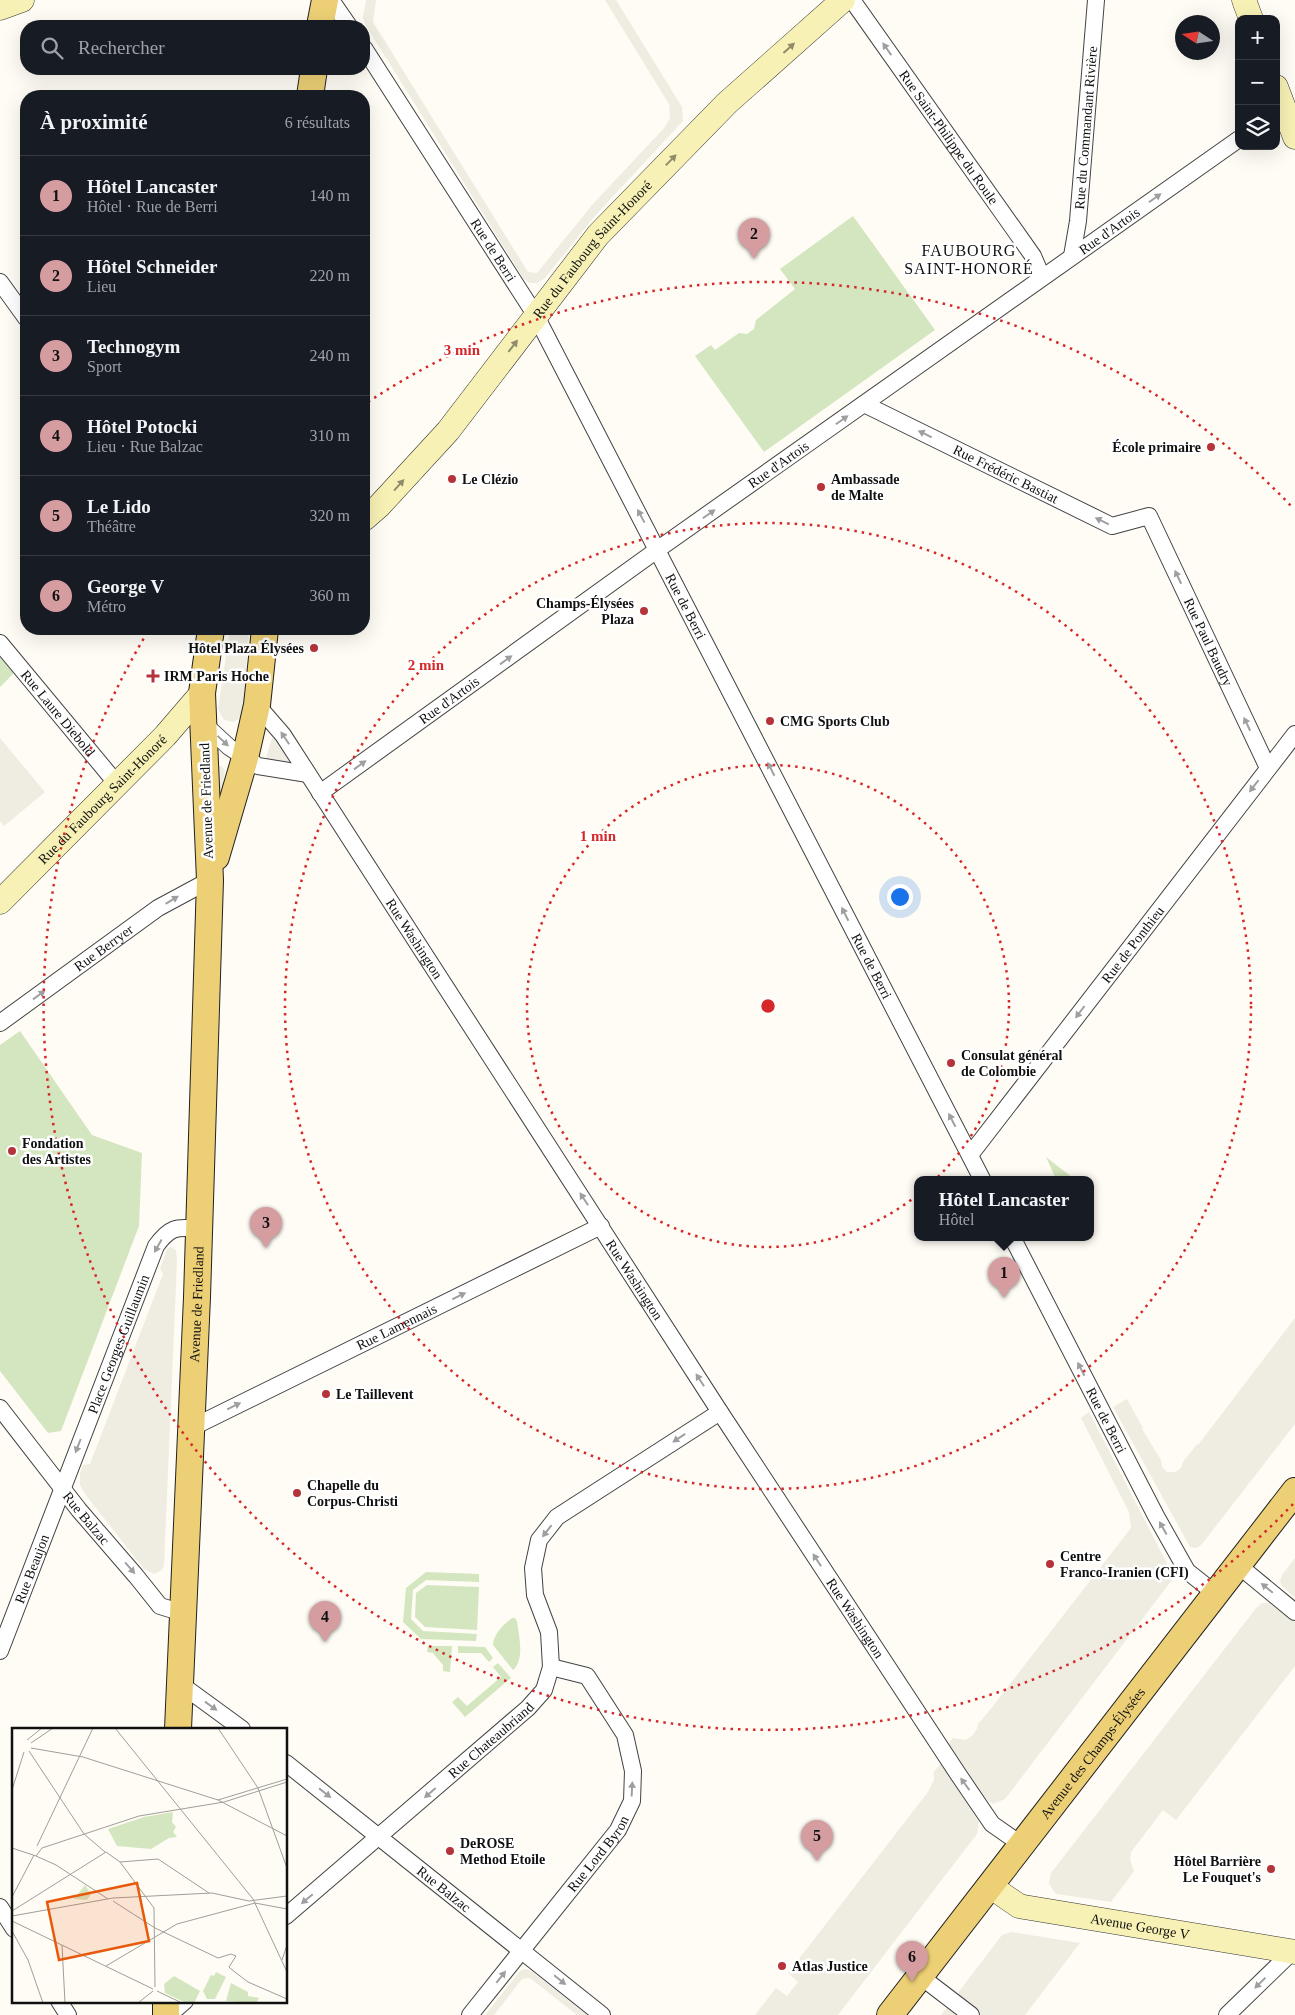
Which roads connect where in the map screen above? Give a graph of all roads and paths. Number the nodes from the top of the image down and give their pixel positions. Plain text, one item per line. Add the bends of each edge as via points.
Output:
1 (22, 0) edge
2 (324, 0) edge
3 (331, 0) edge
4 (843, 0) edge
5 (852, 0) edge
6 (1096, 0) edge
7 (1244, 0) edge
8 (0, 8) edge
9 (1250, 15) edge
10 (321, 20) edge
11 (345, 20) edge
12 (370, 57) edge
13 (313, 75) edge
14 (311, 90) edge
15 (1280, 104) edge
16 (1295, 137) edge
17 (1235, 142) edge
18 (1072, 256) junction
19 (1042, 277) junction
20 (0, 282) edge
21 (20, 310) edge
22 (536, 316) junction
23 (864, 404) junction
24 (370, 514) edge
25 (1149, 516) joint
26 (657, 550) junction
27 (210, 635) edge
28 (264, 635) edge
29 (0, 643) edge
30 (202, 693) junction
31 (257, 705) junction
32 (203, 723) junction
33 (1295, 734) edge
34 (245, 758) junction
35 (1268, 768) junction
36 (308, 774) junction
37 (116, 784) junction
38 (320, 793) junction
39 (210, 880) junction
40 (0, 902) edge
41 (0, 1023) edge
42 (970, 1155) junction
43 (980, 1176) edge
44 (601, 1226) junction
45 (198, 1229) junction
46 (1014, 1241) edge
47 (0, 1408) edge
48 (720, 1412) junction
49 (191, 1428) junction
50 (62, 1488) junction
51 (1295, 1491) edge
52 (1238, 1565) junction
53 (1216, 1594) junction
54 (1295, 1612) edge
55 (183, 1613) junction
56 (0, 1648) edge
57 (551, 1667) junction
58 (179, 1683) junction
59 (178, 1728) edge
60 (241, 1728) edge
61 (288, 1765) edge
62 (380, 1837) junction
63 (1022, 1844) junction
64 (990, 1886) junction
65 (0, 1907) edge
66 (288, 1914) edge
67 (12, 1926) edge
68 (522, 1950) junction
69 (1294, 1951) edge
70 (920, 1976) junction
71 (60, 2002) edge
72 (166, 2002) edge
73 (184, 2002) edge
74 (68, 2015) edge
75 (168, 2015) edge
76 (470, 2015) edge
77 (602, 2015) edge
78 (890, 2015) edge
79 (971, 2015) edge
80 (1227, 2015) edge

1 - 8 street
2 - 10 main road
3 - 11 street
22 -> 4 street, Rue du Faubourg Saint-Honoré via 598,235 727,103
19 -> 5 street, Rue Saint-Philippe du Roule via 1033,256
6 - 18 street, Rue du Commandant Rivière via 1078,221
7 - 9 street
12 - 22 street, Rue de Berri
13 - 14 main road
15 - 16 street
18 -> 17 street, Rue d'Artois
18 - 19 street, Rue d'Artois
19 - 23 street, Rue d'Artois
20 - 21 street
24 -> 22 street, Rue du Faubourg Saint-Honoré via 448,431
26 -> 22 street, Rue de Berri
25 -> 23 street, Rue Frédéric Bastiat via 1112,526
26 -> 23 street, Rue d'Artois
35 -> 25 street, Rue Paul Baudry
38 -> 26 street, Rue d'Artois
42 -> 26 street, Rue de Berri
27 - 30 main road, Avenue de Friedland
28 - 31 main road, Avenue de Friedland
29 - 37 street, Rue Laure Diebold
30 - 32 main road, Avenue de Friedland
30 - 37 street, Rue du Faubourg Saint-Honoré via 165,736
31 - 34 main road, Avenue de Friedland
36 -> 31 street, Rue Washington via 283,734
32 -> 34 street
32 - 39 main road, Avenue de Friedland
33 - 35 street, Rue de Ponthieu
34 - 36 street via 258,766
34 - 39 main road, Avenue de Friedland
35 -> 42 street, Rue de Ponthieu
36 - 38 street, Rue Washington
37 - 40 street, Rue du Faubourg Saint-Honoré
44 -> 38 street, Rue Washington
41 -> 39 street, Rue Berryer via 158,908
39 - 45 main road, Avenue de Friedland
42 - 43 street, Rue de Berri
48 -> 44 street, Rue Washington
49 -> 44 street, Rue Lamennais
45 - 49 main road, Avenue de Friedland
45 -> 50 street, Place Georges Guillaumin via 174,1229 165,1234 156,1246
53 -> 46 street, Rue de Berri via 1187,1571
47 - 50 street, Rue Balzac
48 -> 57 street, Rue Chateaubriand via 558,1517 539,1540 532,1568 535,1595 550,1632
63 -> 48 street, Rue Washington via 992,1824
49 - 55 main road, Avenue de Friedland
50 -> 55 street, Rue Balzac via 160,1606
50 - 56 street, Rue Beaujon
51 - 52 main road, Avenue des Champs-Élysées
52 - 53 main road, Avenue des Champs-Élysées
54 -> 52 street
53 - 63 main road, Avenue des Champs-Élysées
55 - 58 main road, Avenue de Friedland
57 -> 62 street, Rue Chateaubriand via 544,1690 528,1708
68 -> 57 street, Rue Lord Byron via 618,1830 632,1801 633,1771 625,1735 587,1676
58 - 59 main road, Avenue de Friedland
58 -> 60 street
61 -> 62 street, Rue Balzac
62 -> 66 street, Rue Chateaubriand
62 - 68 street, Rue Balzac
63 - 64 main road, Avenue des Champs-Élysées
64 - 69 street, Avenue George V via 1024,1908
64 - 70 main road, Avenue des Champs-Élysées
65 - 67 street
76 -> 68 street, Rue Lord Byron
68 -> 77 street, Rue Balzac
69 -> 80 street
70 - 78 main road, Avenue des Champs-Élysées
70 - 79 street
71 - 74 street
72 - 75 main road
73 - 75 street

